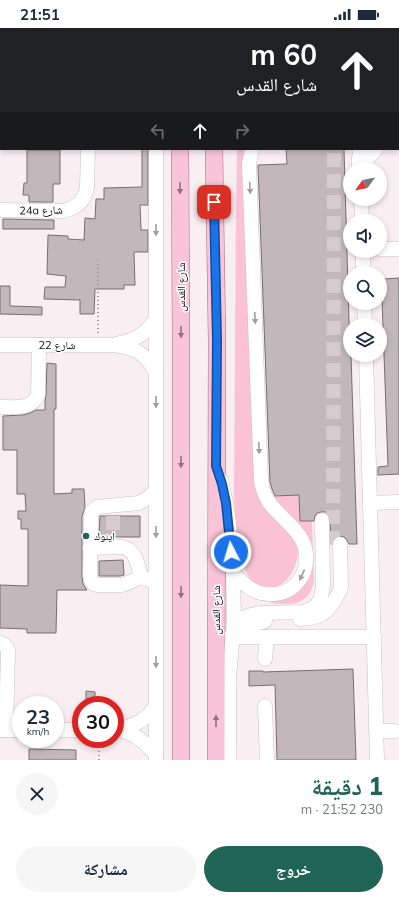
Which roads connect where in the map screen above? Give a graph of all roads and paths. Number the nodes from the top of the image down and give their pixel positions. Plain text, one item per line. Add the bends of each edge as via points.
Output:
1 (88, 150) edge
2 (156, 150) edge
3 (180, 150) edge
4 (214, 150) edge
5 (222, 150) edge
6 (252, 150) edge
7 (361, 150) edge
8 (375, 150) edge
9 (358, 162) edge
10 (366, 162) edge
11 (214, 187) junction
12 (0, 210) edge
13 (387, 249) edge
14 (399, 249) edge
15 (98, 257) dead end
16 (156, 319) junction
17 (0, 345) edge
18 (39, 345) junction
19 (98, 345) junction
20 (114, 345) junction
21 (366, 362) edge
22 (156, 373) junction
23 (0, 407) edge
24 (216, 466) junction
25 (156, 489) junction
26 (399, 502) edge
27 (370, 503) junction
28 (318, 520) dead end
29 (336, 545) tunnel mouth
30 (90, 548) junction
31 (233, 573) junction
32 (141, 577) junction
33 (156, 584) junction
34 (233, 631) junction
35 (267, 637) junction
36 (374, 637) junction
37 (0, 643) edge
38 (265, 659) dead end
39 (156, 706) junction
40 (266, 706) dead end
41 (124, 727) edge
42 (3, 730) edge
43 (376, 731) junction
44 (395, 731) dead end
45 (124, 732) edge
46 (99, 748) edge
47 (156, 758) edge
48 (99, 760) edge
49 (181, 760) edge
50 (216, 760) edge
51 (229, 760) edge
52 (267, 760) edge
53 (377, 760) edge

1 - 12 street, 24a شارع via 87,187 79,204 61,211
2 -> 16 street
3 -> 49 main road, شارع القدس
4 - 11 main road, شارع القدس
5 - 11 street
6 -> 31 street via 249,164 262,488 269,503 297,531 306,547 307,556 301,579 282,593 255,592
7 - 9 street
8 - 10 street
11 - 24 main road, شارع القدس
13 - 14 street
15 - 19 path
16 - 20 street, شارع 22 via 144,334 131,341
16 - 22 street
17 - 18 street, شارع 22
18 - 19 street, شارع 22
18 - 23 street via 36,399 26,406
19 - 20 street, شارع 22
20 - 22 street, شارع 22 via 140,352
21 - 27 street
22 -> 25 street
24 - 31 street via 226,503
50 -> 24 main road, شارع القدس
25 - 30 street via 139,503 113,511 97,507 92,510
25 -> 33 street
26 - 27 street
27 - 36 street
28 - 34 street via 316,583 309,603 294,612 256,614
29 - 34 street via 341,582 339,592 329,609 311,618 266,620
30 - 32 street via 114,542 130,550 136,558
30 - 32 street via 90,576 94,584 122,585
31 - 34 street
32 - 33 street
33 -> 39 street
34 - 35 street
34 - 51 street via 229,678
35 - 36 street
35 - 38 street
36 - 43 street
37 - 42 street via 8,650
39 - 41 street via 138,723
39 - 47 street
40 - 52 street
43 - 44 street
43 - 53 street
45 - 47 street via 142,741
46 - 48 path

